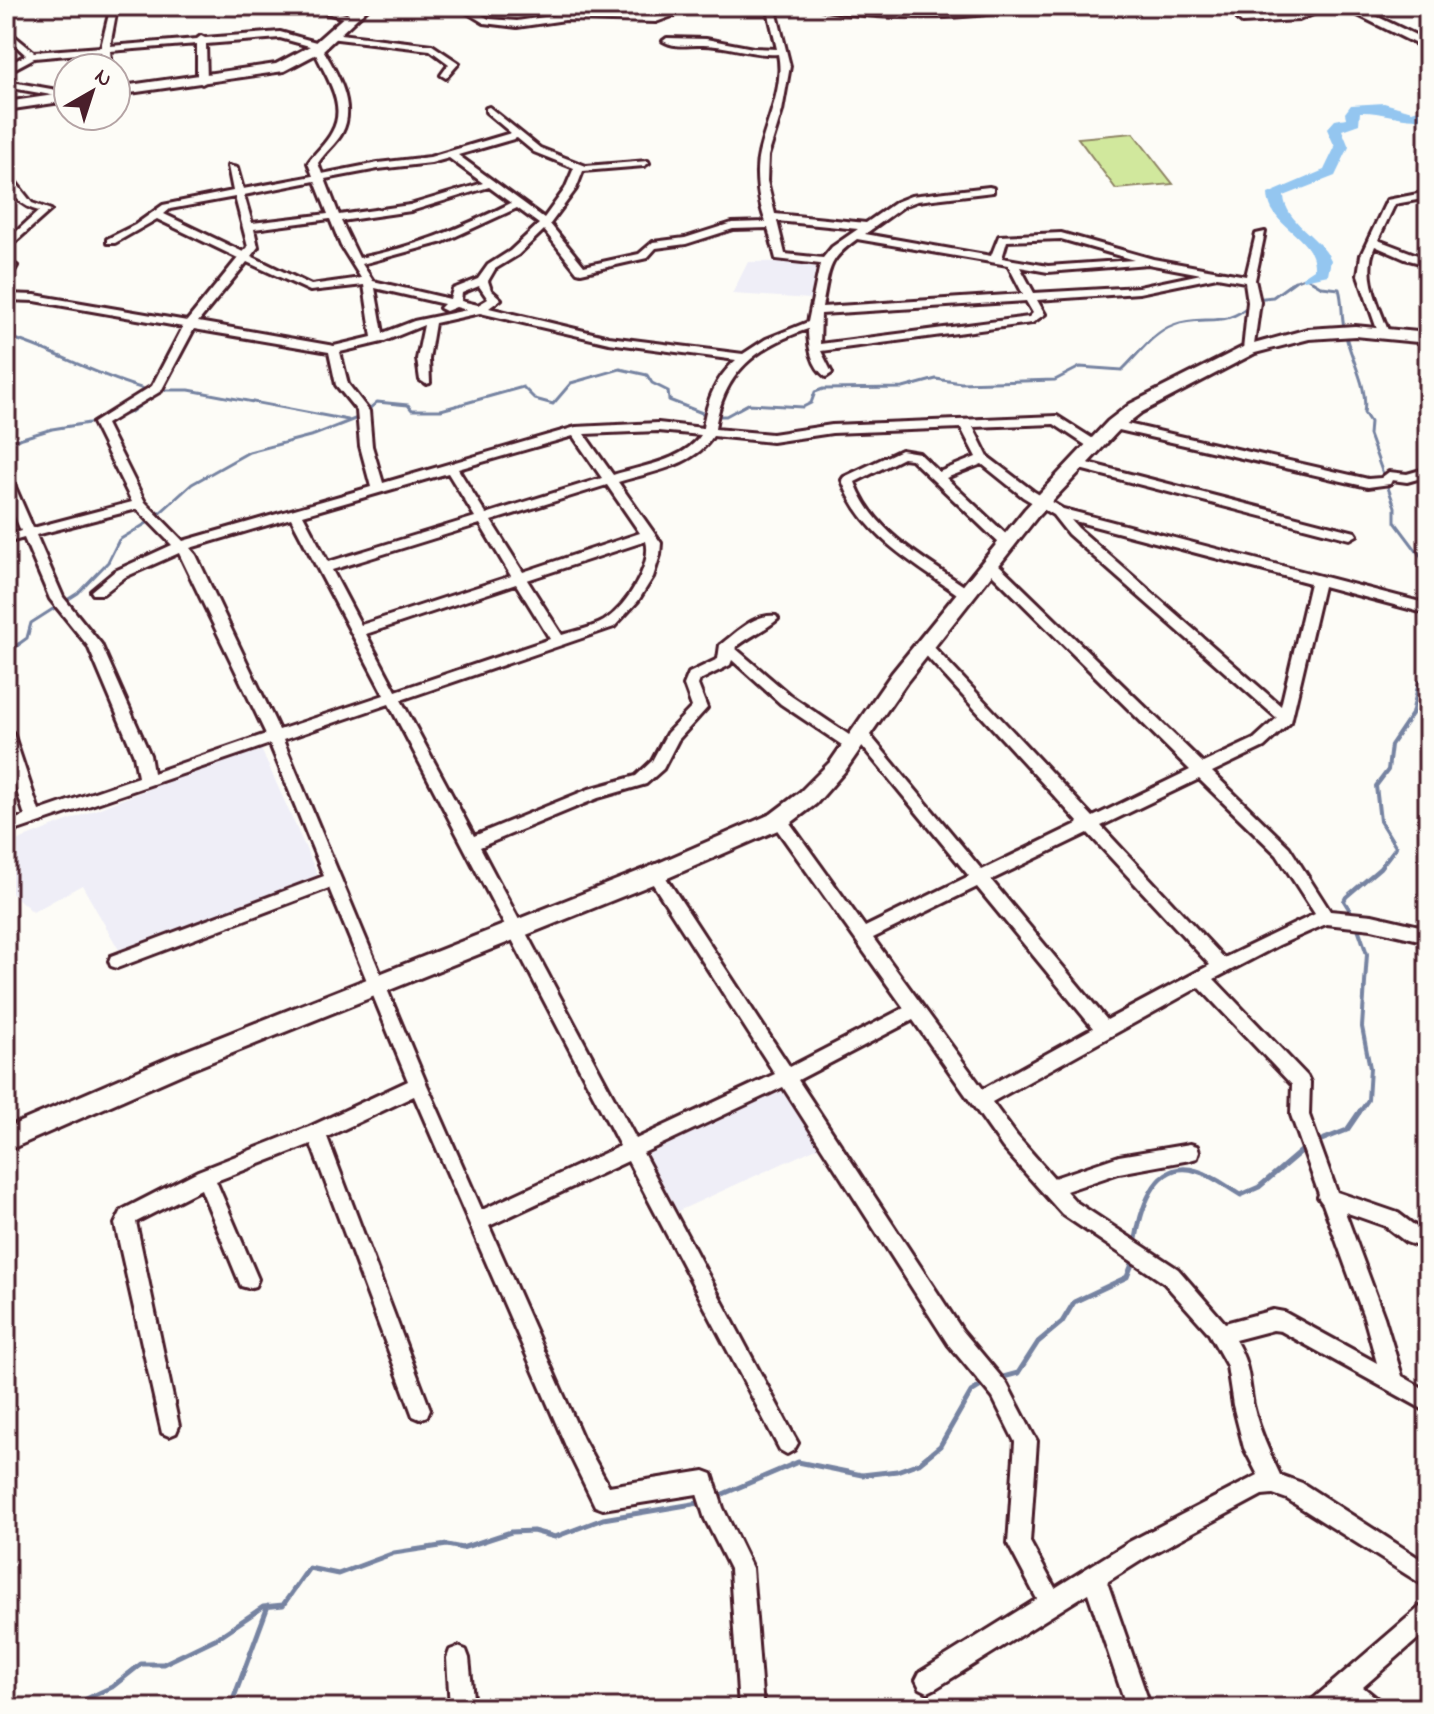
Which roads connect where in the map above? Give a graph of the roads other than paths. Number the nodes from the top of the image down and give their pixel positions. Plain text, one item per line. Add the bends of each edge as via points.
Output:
1 (303, 6) edge
2 (364, 6) edge
3 (696, 6) edge
4 (771, 6) edge
5 (819, 6) edge
6 (1015, 6) edge
7 (1328, 6) edge
8 (1346, 6) edge
9 (464, 7) edge
10 (113, 8) edge
11 (353, 17) junction
12 (1242, 20) dead end
13 (6, 32) edge
14 (332, 36) junction
15 (201, 39) junction
16 (667, 41) dead end
17 (1428, 46) edge
18 (319, 47) junction
19 (105, 50) junction
20 (783, 51) junction
21 (32, 55) junction
22 (6, 70) edge
23 (446, 75) dead end
24 (202, 81) junction
25 (6, 84) edge
26 (132, 89) edge
27 (52, 93) edge
28 (52, 99) edge
29 (6, 106) edge
30 (489, 110) dead end
31 (516, 135) junction
32 (452, 155) junction
33 (644, 163) dead end
34 (579, 167) junction
35 (232, 168) dead end
36 (6, 177) edge
37 (321, 179) junction
38 (492, 183) junction
39 (989, 190) dead end
40 (236, 192) junction
41 (1428, 195) edge
42 (519, 203) junction
43 (155, 214) junction
44 (334, 218) junction
45 (770, 221) junction
46 (544, 223) junction
47 (865, 226) junction
48 (246, 227) junction
49 (1261, 234) dead end
50 (853, 235) junction
51 (111, 241) dead end
52 (1372, 241) junction
53 (6, 247) edge
54 (245, 255) junction
55 (826, 261) junction
56 (995, 261) junction
57 (355, 262) junction
58 (1152, 262) junction
59 (1428, 262) edge
60 (6, 263) edge
61 (1013, 264) junction
62 (1213, 275) junction
63 (6, 276) edge
64 (1250, 280) junction
65 (483, 281) junction
66 (368, 282) junction
67 (6, 297) edge
68 (1030, 299) junction
69 (455, 303) junction
70 (482, 311) junction
71 (816, 311) junction
72 (425, 322) junction
73 (191, 323) junction
74 (813, 324) junction
75 (1383, 333) junction
76 (1428, 338) edge
77 (378, 340) junction
78 (814, 348) junction
79 (334, 349) junction
80 (1249, 350) junction
81 (747, 358) junction
82 (826, 373) dead end
83 (426, 380) dead end
84 (712, 421) junction
85 (965, 424) junction
86 (1114, 425) junction
87 (576, 431) junction
88 (1094, 445) junction
89 (983, 459) junction
90 (1076, 464) junction
91 (450, 466) junction
92 (1428, 472) edge
93 (937, 477) junction
94 (607, 479) junction
95 (6, 480) edge
96 (378, 488) junction
97 (140, 504) junction
98 (1050, 507) junction
99 (295, 513) junction
100 (484, 520) junction
101 (28, 533) junction
102 (649, 535) junction
103 (1350, 535) dead end
104 (6, 539) edge
105 (1006, 542) junction
106 (182, 546) junction
107 (989, 563) junction
108 (327, 567) junction
109 (519, 578) junction
110 (1317, 582) junction
111 (98, 591) dead end
112 (965, 593) junction
113 (1427, 609) edge
114 (771, 619) dead end
115 (359, 631) junction
116 (559, 642) junction
117 (925, 646) junction
118 (725, 648) junction
119 (392, 697) junction
120 (1286, 718) junction
121 (6, 733) edge
122 (274, 735) junction
123 (856, 739) junction
124 (1201, 773) junction
125 (146, 779) junction
126 (33, 817) junction
127 (779, 820) junction
128 (1092, 824) junction
129 (6, 828) edge
130 (473, 843) junction
131 (655, 874) junction
132 (977, 878) junction
133 (335, 879) junction
134 (1330, 918) junction
135 (1428, 920) edge
136 (1400, 928) junction
137 (516, 929) junction
138 (1428, 935) edge
139 (861, 936) junction
140 (117, 961) dead end
141 (1222, 967) junction
142 (1202, 978) junction
143 (379, 984) junction
144 (916, 1010) junction
145 (1105, 1030) junction
146 (785, 1077) junction
147 (418, 1085) junction
148 (980, 1100) junction
149 (316, 1133) junction
150 (6, 1140) edge
151 (632, 1147) junction
152 (1190, 1152) dead end
153 (205, 1177) junction
154 (1051, 1189) junction
155 (1327, 1197) junction
156 (478, 1222) junction
157 (1428, 1241) edge
158 (248, 1279) dead end
159 (1220, 1334) junction
160 (1393, 1381) junction
161 (1428, 1402) edge
162 (420, 1409) dead end
163 (169, 1426) dead end
164 (787, 1443) dead end
165 (1273, 1483) junction
166 (1094, 1577) junction
167 (1428, 1577) edge
168 (1051, 1603) junction
169 (1428, 1615) edge
170 (458, 1658) dead end
171 (928, 1680) dead end
172 (1346, 1688) junction
173 (462, 1708) edge
174 (751, 1708) edge
175 (1139, 1708) edge
176 (1320, 1708) edge
177 (1371, 1708) edge

1 - 11 street
2 - 11 main road
3 - 9 street via 656,19 565,17 517,24 487,21
4 - 20 street
5 - 6 street via 978,14
7 - 12 street via 1299,17
8 - 17 street
10 - 19 street
11 - 14 main road
13 - 21 street
14 - 18 main road
14 - 23 street via 432,48 454,63
15 - 18 street via 280,35
15 - 19 street
15 - 24 street
16 - 20 street
18 - 24 main road via 279,68
18 - 37 street via 342,117 337,133 313,163
19 - 21 street
20 - 45 street via 782,89 763,156
21 - 22 street
24 - 26 main road
25 - 27 street
28 - 29 main road
30 - 31 street
31 - 32 street
31 - 34 street
32 - 37 street
32 - 38 street
33 - 34 street
34 - 46 street via 572,186
35 - 40 street
36 - 53 street via 28,205 46,210
37 - 40 street
37 - 44 street
38 - 42 street
38 - 44 street via 411,208
39 - 47 street via 915,198
40 - 43 street
40 - 48 street
41 - 52 street via 1391,202
42 - 46 street
42 - 57 street via 455,236
43 - 51 street
43 - 54 street
44 - 48 street
44 - 57 street
45 - 46 street via 653,245 643,256 581,270
45 - 47 street
45 - 55 street via 780,257
46 - 65 street via 513,254 490,266
47 - 50 street
48 - 54 street via 253,247
49 - 64 street
50 - 55 street
50 - 56 street
52 - 59 street
52 - 75 street via 1363,275
54 - 66 street via 310,288
54 - 73 street
55 - 71 street
56 - 58 street via 1003,238 1048,234
56 - 61 street
57 - 66 street
58 - 61 street via 1073,269
58 - 62 street
60 - 63 street via 12,266
61 - 68 street
62 - 64 street
62 - 68 street via 1139,290
64 - 80 street via 1254,299
65 - 69 street via 457,291
65 - 70 street via 495,299
66 - 69 street
66 - 77 street
67 - 73 street
68 - 71 street
68 - 78 street via 1039,314 1032,320
69 - 70 street
69 - 72 street
70 - 72 street
70 - 81 street via 648,347
71 - 74 street
72 - 77 street
72 - 83 street
73 - 79 street
73 - 97 street via 154,390 100,421
74 - 78 street
74 - 81 street via 790,330
75 - 76 street
75 - 80 street via 1308,334
77 - 79 street
78 - 82 street
79 - 96 street via 342,385 364,413 366,446
80 - 86 street via 1158,395
81 - 84 street via 726,379
84 - 85 street via 772,438 832,429
84 - 87 street
84 - 94 street via 694,450 678,459
85 - 88 street via 1057,420
85 - 89 street
86 - 88 street
86 - 92 street via 1368,483
87 - 91 street
87 - 94 street
88 - 90 street
89 - 93 street
89 - 98 street
90 - 98 street
90 - 103 street
91 - 96 street
91 - 100 street
93 - 105 street
93 - 112 street via 915,456 901,454 848,480 890,539
94 - 100 street
94 - 102 street
95 - 101 street
96 - 99 street
97 - 101 street
97 - 106 street
98 - 105 street
98 - 110 street
98 - 120 street
99 - 106 street
99 - 108 street
100 - 108 street
100 - 109 street
101 - 104 street
101 - 125 street via 60,604 94,644 142,755
102 - 109 street
102 - 116 street via 655,555 627,605 609,624
105 - 107 street
106 - 111 street via 120,574
106 - 122 street
107 - 112 street
107 - 124 street
108 - 115 street
109 - 115 street
109 - 116 street
110 - 113 street
110 - 120 street
112 - 117 street
114 - 118 street
115 - 119 street
116 - 119 street
117 - 123 street
117 - 128 street
118 - 123 street via 788,701
118 - 130 street via 725,661 694,677 691,685 700,708 641,780 594,793
119 - 122 street
119 - 130 street
120 - 124 street via 1259,743
121 - 126 street
122 - 125 street
122 - 133 street
123 - 127 street via 808,798
123 - 132 street
124 - 128 street
124 - 134 street via 1283,851
125 - 126 street
126 - 129 street
127 - 131 street
127 - 139 street
128 - 132 street
128 - 141 street
130 - 137 street
131 - 137 street
131 - 146 street
132 - 139 street
132 - 145 street
133 - 140 street
133 - 143 street
134 - 136 street
134 - 141 street
135 - 136 street
136 - 138 street
137 - 143 street
137 - 151 street
139 - 144 street
141 - 142 street
142 - 145 street
142 - 155 street via 1301,1082 1300,1115
143 - 147 street
143 - 150 street
144 - 146 street
144 - 148 street
145 - 148 street
146 - 151 street
146 - 168 street via 955,1337 1000,1391 1026,1441 1019,1544
147 - 149 street
147 - 156 street
148 - 154 street
149 - 153 street
149 - 162 street
151 - 156 street
151 - 164 street
152 - 154 street via 1089,1170
153 - 158 street
153 - 163 street via 135,1210 125,1224
154 - 159 street via 1083,1219 1171,1276
155 - 157 street via 1391,1219
155 - 160 street
156 - 174 street via 603,1498 704,1482 741,1568
159 - 160 street via 1284,1322
159 - 165 street via 1237,1363 1255,1448
160 - 161 street
165 - 166 street via 1260,1485
165 - 167 street via 1294,1491
166 - 168 street
166 - 175 street
168 - 171 street
169 - 172 street
170 - 173 street
172 - 176 street
172 - 177 street

